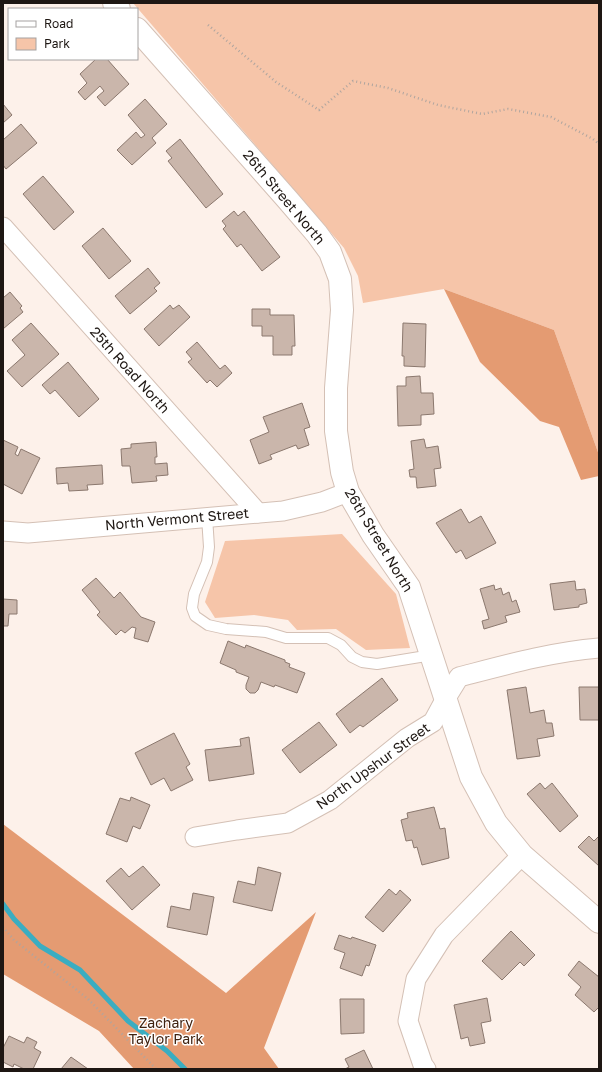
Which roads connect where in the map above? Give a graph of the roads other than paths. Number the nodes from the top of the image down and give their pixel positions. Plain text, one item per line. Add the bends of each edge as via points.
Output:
1 (138, 30) edge
2 (3, 227) edge
3 (348, 492) junction
4 (258, 512) junction
5 (207, 517) junction
6 (3, 531) edge
7 (599, 648) edge
8 (432, 655) junction
9 (446, 698) junction
10 (195, 837) dead end
11 (522, 855) junction
12 (599, 922) edge
13 (426, 1069) edge

1 - 3 street, 26th Street North via 292,205 330,252 340,279 342,310 336,388 336,431 342,472
2 - 4 street, 25th Road North
3 - 4 street, North Vermont Street via 322,502 283,511
3 - 8 street, 26th Street North via 373,535 409,587
4 - 5 street, North Vermont Street
5 - 6 street, North Vermont Street via 28,533
5 - 8 lane via 207,562 194,594 192,608 195,616 208,625 266,632 286,638 328,638 362,662 377,664
7 - 9 street, North Upshur Street via 575,650 511,663 459,678
8 - 9 street, 26th Street North
9 - 10 street, North Upshur Street via 433,722 407,738 330,800 288,823
9 - 11 street, 26th Street North via 471,777 496,823
11 - 12 street, 26th Street North
11 - 13 street via 444,935 416,979 408,1021

